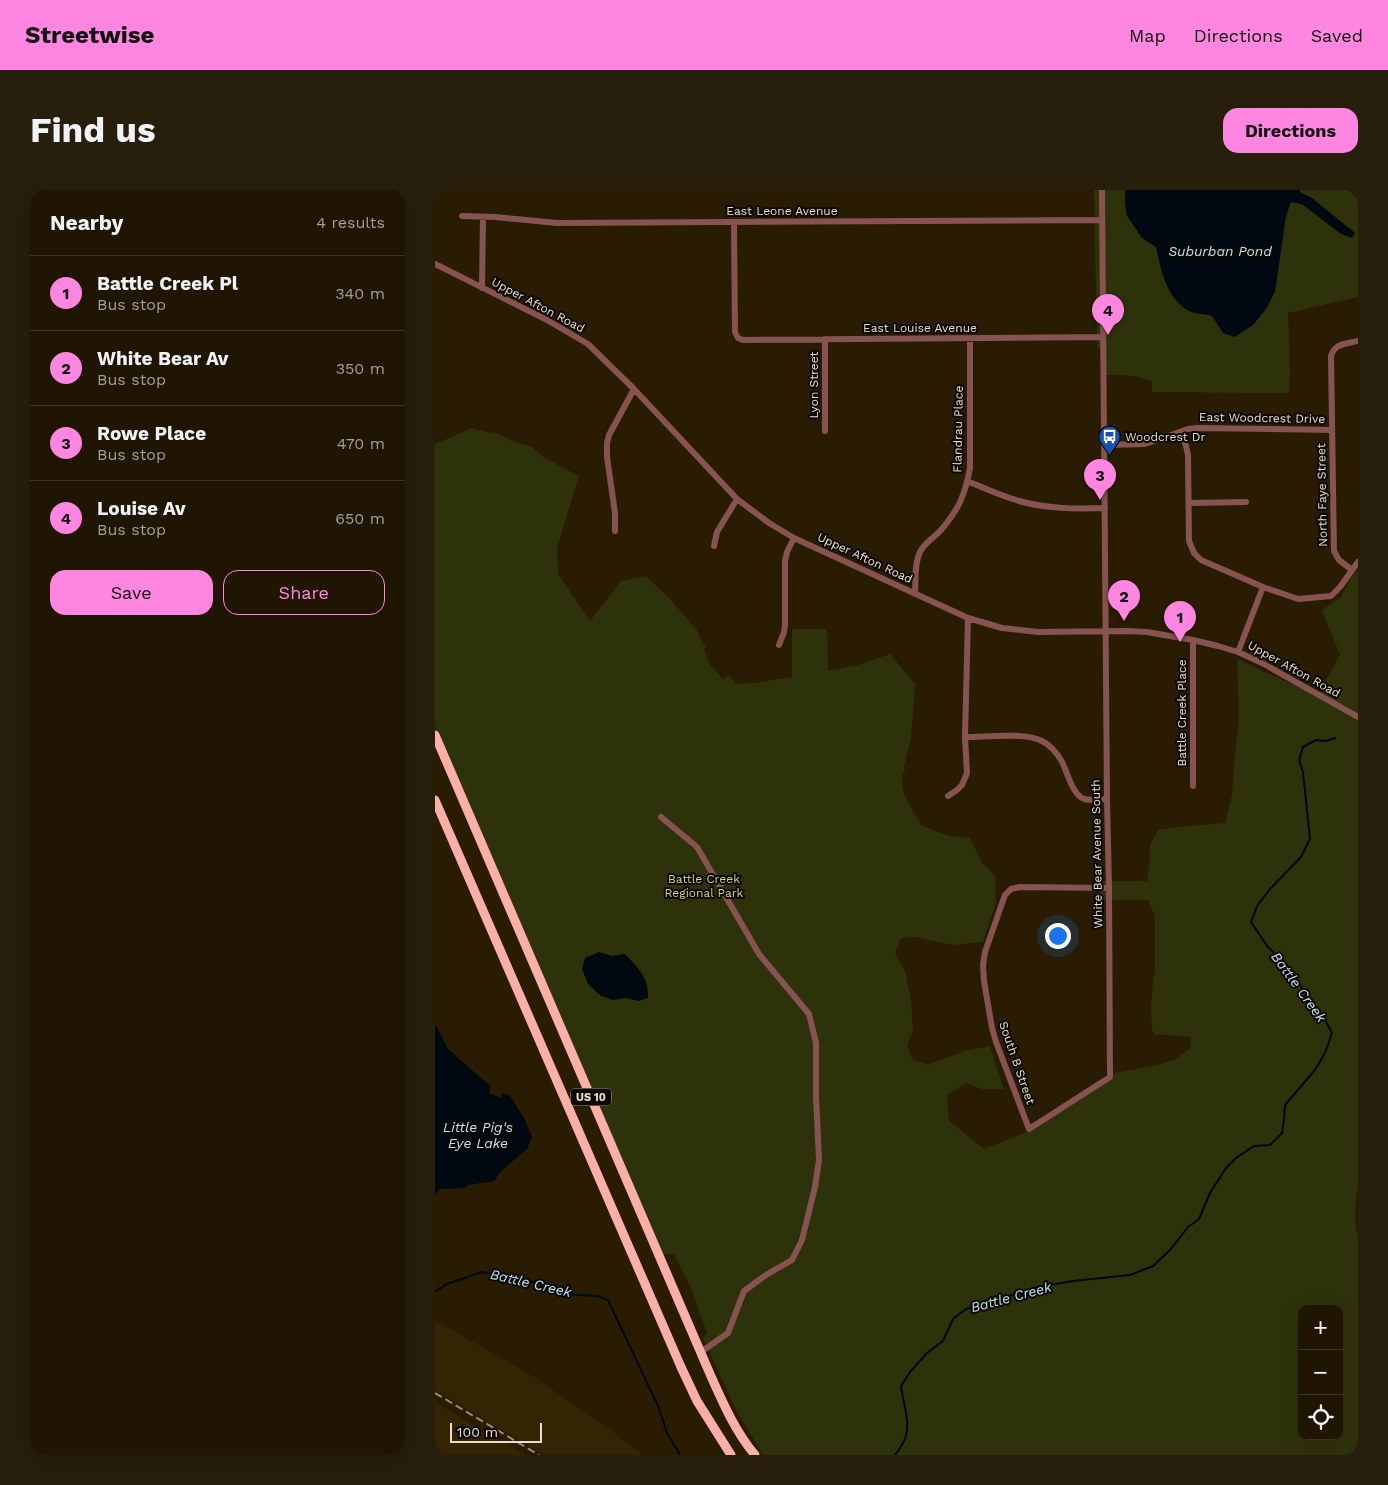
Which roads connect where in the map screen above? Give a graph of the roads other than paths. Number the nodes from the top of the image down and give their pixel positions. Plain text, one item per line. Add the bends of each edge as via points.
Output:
1 (1102, 190) edge
2 (462, 216) dead end
3 (483, 217) junction
4 (1103, 220) junction
5 (734, 223) junction
6 (435, 264) edge
7 (482, 288) junction
8 (1103, 338) junction
9 (825, 339) junction
10 (970, 339) junction
11 (1358, 341) edge
12 (634, 389) junction
13 (1332, 430) junction
14 (825, 431) dead end
15 (1180, 432) junction
16 (1104, 445) junction
17 (967, 481) junction
18 (737, 499) junction
19 (1246, 502) dead end
20 (1189, 503) junction
21 (1105, 508) junction
22 (615, 531) dead end
23 (794, 538) junction
24 (714, 546) dead end
25 (1358, 562) edge
26 (1352, 570) junction
27 (1263, 587) junction
28 (915, 594) junction
29 (968, 618) junction
30 (1107, 631) junction
31 (1193, 640) junction
32 (779, 645) dead end
33 (1238, 652) junction
34 (1358, 717) edge
35 (435, 735) edge
36 (965, 737) junction
37 (1193, 786) dead end
38 (948, 796) dead end
39 (1107, 799) junction
40 (435, 800) edge
41 (661, 817) dead end
42 (1109, 888) junction
43 (1029, 1129) joint
44 (701, 1352) junction
45 (731, 1455) edge
46 (755, 1455) edge

1 - 4 street, White Bear Avenue South
2 - 3 street, East Leone Avenue
3 - 5 street, East Leone Avenue via 557,223
3 - 7 street
4 - 5 street, East Leone Avenue
4 - 8 street, White Bear Avenue South
5 - 9 street, East Louise Avenue via 737,338
6 - 7 street, Upper Afton Road
7 - 12 street, Upper Afton Road via 587,344
8 - 10 street, East Louise Avenue
8 - 16 street, White Bear Avenue South
9 - 10 street, East Louise Avenue
9 - 14 street, Lyon Street
10 - 17 street, Flandrau Place via 970,468
11 - 13 street, North Faye Street via 1338,346 1331,356
12 - 18 street, Upper Afton Road
12 - 22 street via 607,443
13 - 15 street, East Woodcrest Drive via 1197,428
13 - 26 street, North Faye Street via 1334,551 1339,560
15 - 16 street, East Woodcrest Drive via 1145,444
15 - 20 street via 1187,446
16 - 21 street, White Bear Avenue South
17 - 21 street via 1002,496 1036,505
17 - 28 street, Flandrau Place via 953,514 920,551
18 - 23 street, Upper Afton Road
18 - 24 street via 717,532
19 - 20 street
20 - 27 street via 1189,540 1194,553 1201,560
21 - 30 street, White Bear Avenue South
23 - 28 street, Upper Afton Road
23 - 32 street via 785,561 785,625
25 - 26 street
26 - 27 street via 1336,593 1326,597 1294,598
27 - 33 street
28 - 29 street, Upper Afton Road
29 - 30 street, Upper Afton Road via 1002,628 1038,632
29 - 36 street
30 - 31 street, Upper Afton Road via 1147,632
30 - 39 street, White Bear Avenue South
31 - 33 street, Upper Afton Road
31 - 37 street, Battle Creek Place
33 - 34 street, Upper Afton Road
35 - 44 highway, US 10
36 - 38 street via 965,779
36 - 39 street via 1038,740 1060,758 1074,790 1081,797
39 - 42 street, White Bear Avenue South
40 - 45 highway, US 10 via 681,1367 697,1401
41 - 44 street via 697,847 759,954 809,1014 816,1043 819,1160 802,1240 792,1260 744,1291 728,1332
42 - 43 street, White Bear Avenue South via 1110,1077
42 - 43 street, South B Street via 1011,889 1005,894 985,952 984,981 994,1035
44 - 46 highway, US 10 via 723,1403

